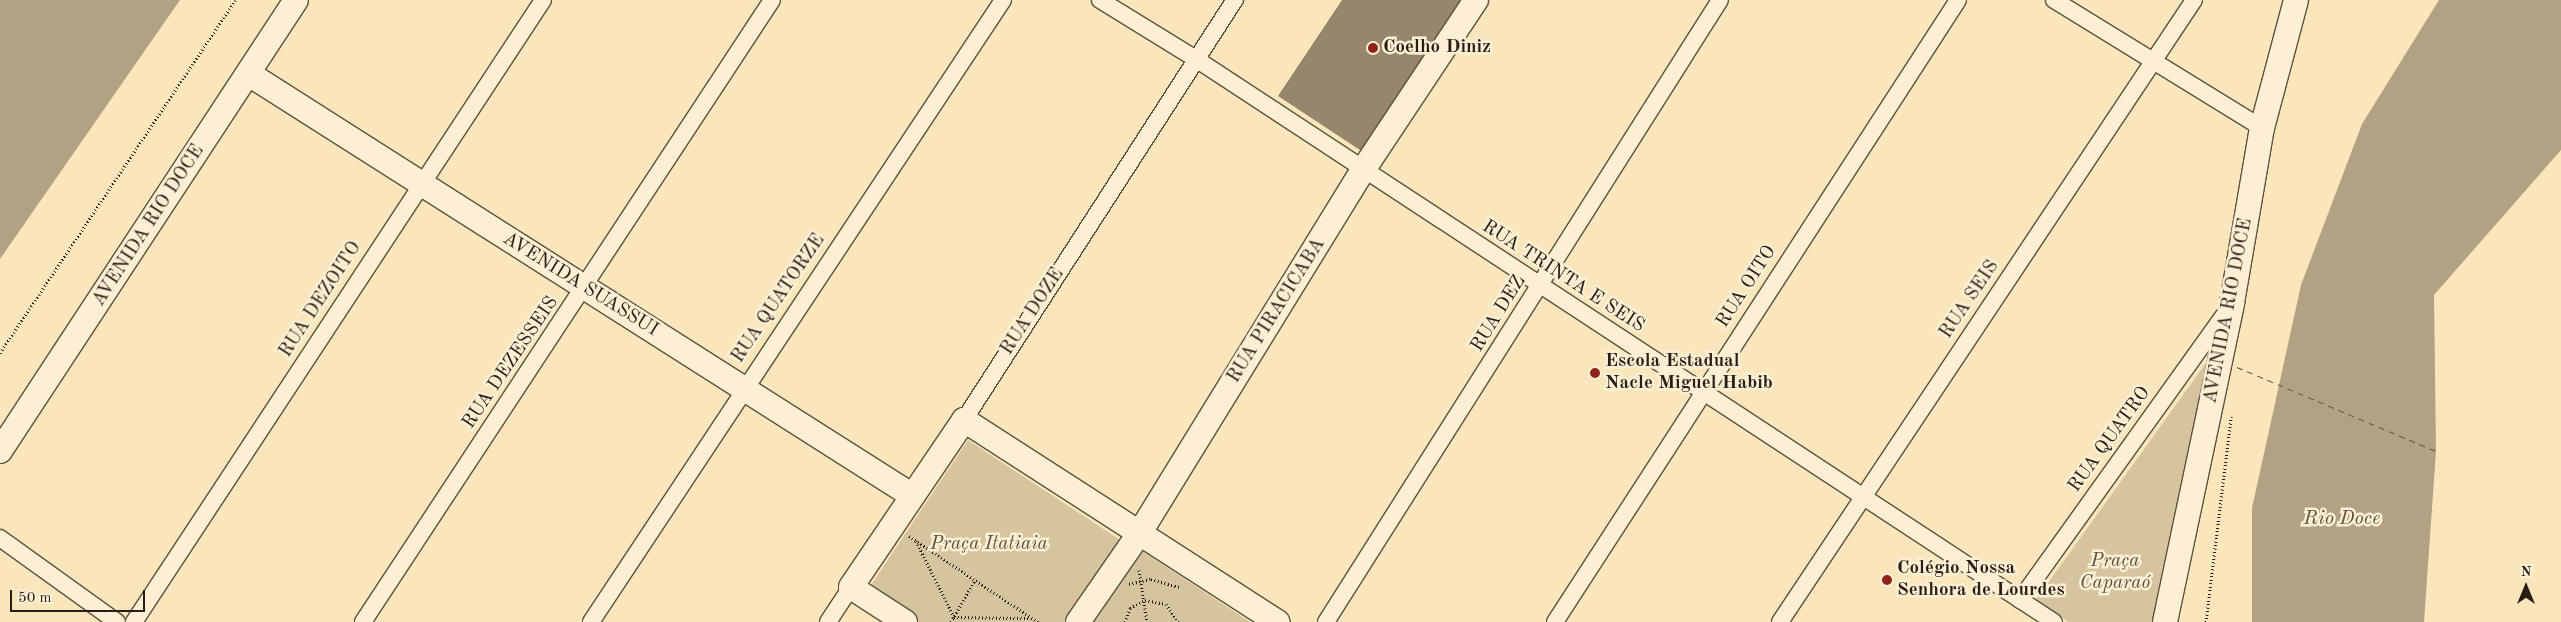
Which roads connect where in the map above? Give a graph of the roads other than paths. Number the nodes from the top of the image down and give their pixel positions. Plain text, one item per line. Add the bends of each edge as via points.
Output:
1 (296, 0) edge
2 (543, 0) edge
3 (772, 0) edge
4 (1003, 0) edge
5 (1100, 0) edge
6 (1235, 0) edge
7 (1476, 0) edge
8 (1720, 0) edge
9 (1958, 0) edge
10 (2054, 0) edge
11 (2194, 0) edge
12 (2296, 0) edge
13 (1196, 58) junction
14 (2154, 62) junction
15 (249, 74) junction
16 (2262, 128) junction
17 (1363, 170) junction
18 (421, 184) junction
19 (1541, 286) junction
20 (585, 288) junction
21 (2232, 303) junction
22 (743, 388) junction
23 (1702, 393) junction
24 (964, 420) junction
25 (0, 451) edge
26 (911, 495) junction
27 (1863, 496) junction
28 (1140, 534) junction
29 (0, 538) edge
30 (851, 587) junction
31 (2020, 600) junction
32 (117, 622) edge
33 (134, 622) edge
34 (363, 622) edge
35 (591, 622) edge
36 (828, 622) edge
37 (905, 622) edge
38 (1078, 622) edge
39 (1278, 622) edge
40 (1326, 622) edge
41 (1555, 622) edge
42 (1780, 622) edge
43 (2054, 622) edge
44 (2165, 622) edge

1 - 15 street, AVENIDA RIO DOCE
2 - 18 street, RUA DEZOITO
3 - 20 street, RUA DEZESSEIS
4 - 22 street, RUA QUATORZE
5 - 13 street, RUA TRINTA E SEIS
6 - 13 street, RUA DOZE
7 - 17 street, RUA PIRACICABA
8 - 19 street, RUA DEZ
9 - 23 street, RUA OITO
10 - 14 street
11 - 14 street, RUA SEIS
12 - 16 street, AVENIDA RIO DOCE
13 - 17 street, RUA TRINTA E SEIS
13 - 24 street, RUA DOZE
14 - 16 street
14 - 27 street, RUA SEIS
15 - 18 street, AVENIDA SUASSUI
15 - 25 street, AVENIDA RIO DOCE
16 - 21 street, AVENIDA RIO DOCE
17 - 19 street, RUA TRINTA E SEIS
17 - 28 street, RUA PIRACICABA
18 - 20 street, AVENIDA SUASSUI
18 - 33 street, RUA DEZOITO
19 - 23 street, RUA TRINTA E SEIS
19 - 40 street, RUA DEZ
20 - 22 street, AVENIDA SUASSUI
20 - 34 street, RUA DEZESSEIS
21 - 31 street, RUA QUATRO
21 - 44 street, AVENIDA RIO DOCE
22 - 26 street, AVENIDA SUASSUI
22 - 35 street, RUA QUATORZE
23 - 27 street, RUA TRINTA E SEIS
23 - 41 street, RUA OITO
24 - 26 street, RUA DOZE
24 - 28 street
26 - 30 street, RUA DOZE
27 - 31 street, RUA TRINTA E SEIS
27 - 42 street, RUA SEIS
28 - 38 street, RUA PIRACICABA
28 - 39 street
29 - 32 street
30 - 36 street, RUA DOZE
30 - 37 street
31 - 43 street, RUA TRINTA E SEIS

